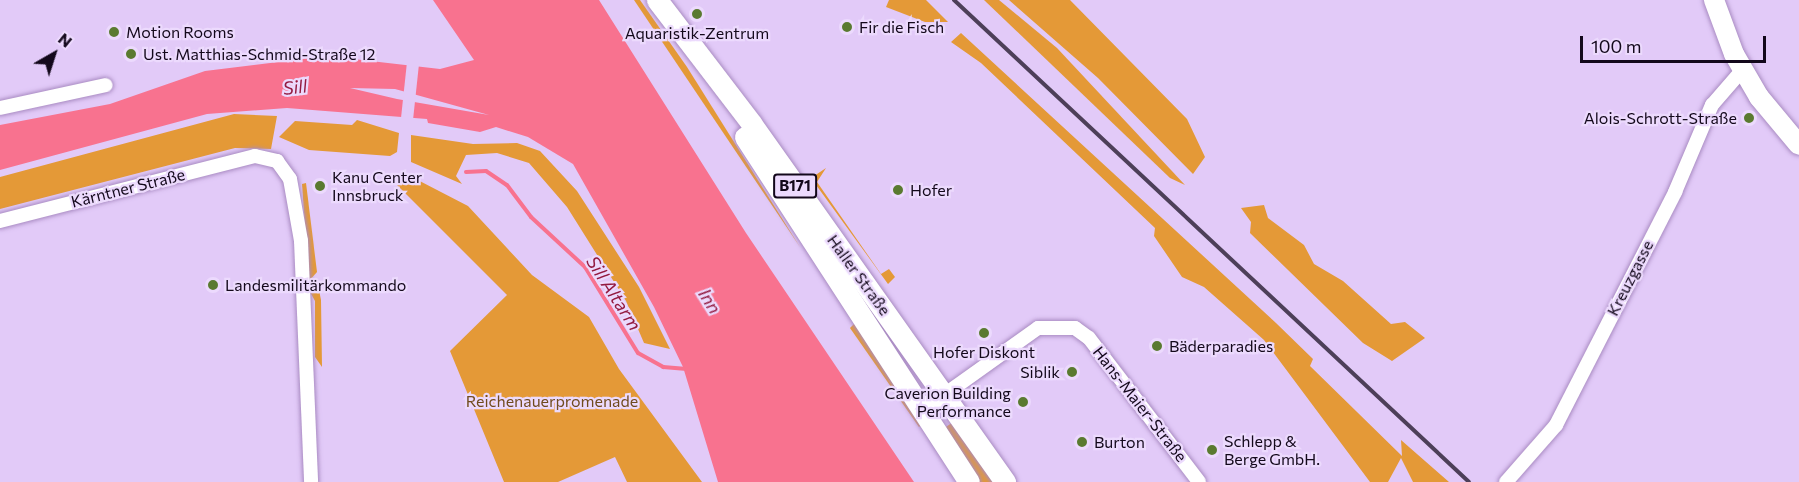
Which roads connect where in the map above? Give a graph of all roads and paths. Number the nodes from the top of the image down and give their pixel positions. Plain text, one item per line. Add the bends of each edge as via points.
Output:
1 (657, 0) edge
2 (1714, 0) edge
3 (1726, 0) edge
4 (1744, 68) junction
5 (708, 72) junction
6 (106, 85) dead end
7 (0, 108) edge
8 (1798, 142) edge
9 (0, 221) edge
10 (943, 395) junction
11 (923, 410) junction
12 (1514, 479) edge
13 (311, 482) edge
14 (969, 482) edge
15 (1005, 482) edge
16 (1199, 482) edge

1 - 5 main road, Haller Straße / B171
2 - 4 main road
3 - 4 main road
4 - 8 main road via 1772,118
4 - 12 street, Kreuzgasse via 1712,105 1675,192 1561,416
5 - 10 main road, Haller Straße / B171 via 751,123
5 - 11 main road, Haller Straße / B171 via 812,244
6 - 7 street
9 - 13 street, Kärntner Straße via 255,156 284,167 301,241
10 - 11 street, Hans-Maier-Straße
10 - 15 main road, Haller Straße / B171
10 - 16 street, Hans-Maier-Straße via 1038,328 1075,328 1089,338
11 - 14 main road, Haller Straße / B171

